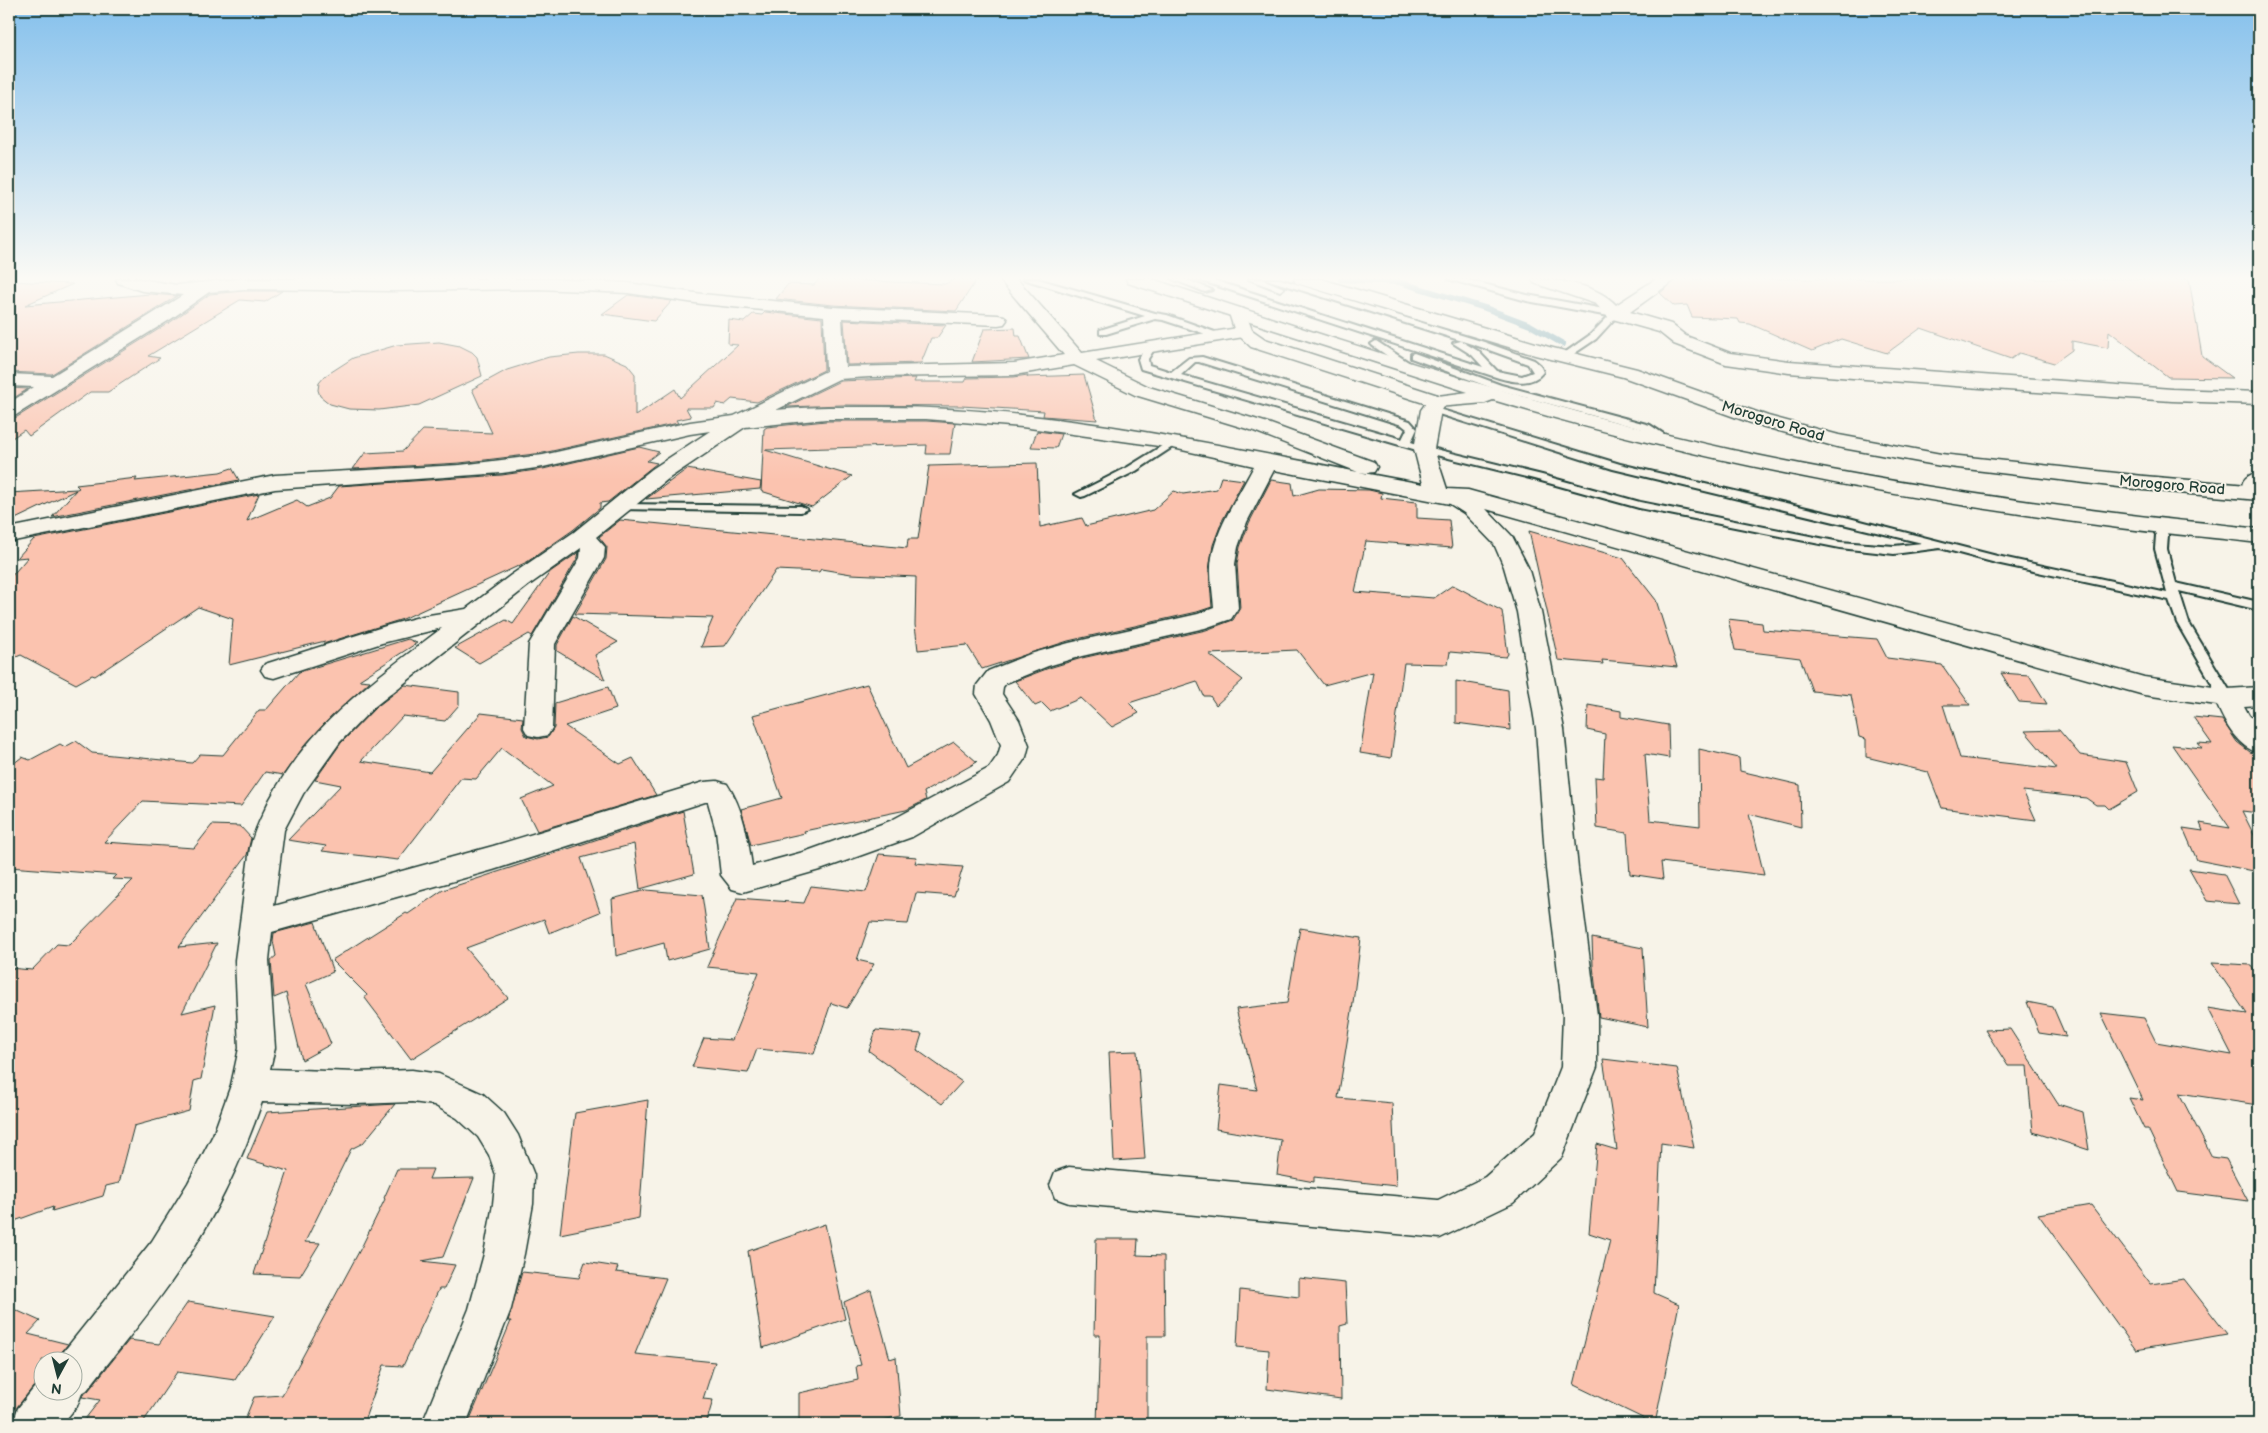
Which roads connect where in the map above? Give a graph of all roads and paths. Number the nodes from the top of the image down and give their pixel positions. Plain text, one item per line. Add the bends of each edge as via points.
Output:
1 (114, 346) edge
2 (835, 346) edge
3 (1066, 346) edge
4 (1159, 346) edge
5 (1264, 346) edge
6 (1313, 346) edge
7 (1379, 346) edge
8 (1381, 346) edge
9 (1389, 346) edge
10 (1464, 346) edge
11 (1486, 346) edge
12 (1525, 346) edge
13 (1580, 346) edge
14 (1695, 346) edge
15 (1150, 348) junction
16 (1566, 356) junction
17 (1078, 360) junction
18 (1414, 370) junction
19 (836, 374) junction
20 (1176, 376) junction
21 (9, 380) edge
22 (55, 382) junction
23 (1502, 386) junction
24 (2259, 398) edge
25 (1434, 405) junction
26 (9, 410) edge
27 (740, 421) junction
28 (1173, 442) junction
29 (1673, 443) junction
30 (1414, 446) junction
31 (1267, 462) junction
32 (2258, 488) edge
33 (1437, 490) junction
34 (1081, 494) dead end
35 (620, 507) junction
36 (801, 509) dead end
37 (2158, 526) junction
38 (9, 535) edge
39 (2259, 536) edge
40 (582, 537) junction
41 (1939, 545) junction
42 (2173, 592) junction
43 (2259, 606) edge
44 (474, 616) junction
45 (274, 670) dead end
46 (2259, 696) edge
47 (2227, 698) junction
48 (538, 728) dead end
49 (2259, 743) edge
50 (256, 924) junction
51 (248, 1085) junction
52 (1069, 1185) dead end
53 (82, 1362) edge
54 (53, 1400) edge
55 (34, 1424) edge
56 (444, 1424) edge

1 - 22 main road
2 - 19 main road
3 - 17 main road
4 - 15 main road
5 - 25 main road
6 - 18 main road
7 - 18 lane
8 - 29 lane via 1498,387 1646,427
9 - 23 lane
10 - 23 lane via 1493,372
11 - 23 lane via 1528,361 1538,369 1536,375
12 - 16 main road, Morogoro Road
13 - 16 lane
14 - 24 main road via 1726,358 1789,367
15 - 17 main road
15 - 20 lane via 1142,359 1144,367
16 - 32 main road, Morogoro Road via 1630,373 1761,420 1837,440 1941,460 2114,480
17 - 19 main road via 980,371
17 - 33 main road via 1142,391 1261,427 1359,465
18 - 23 main road
19 - 27 main road via 801,388
20 - 30 lane
20 - 30 lane via 1192,360 1206,361 1406,423 1412,430
21 - 22 main road
22 - 26 main road
23 - 25 main road
23 - 29 main road via 1590,422
25 - 30 main road
25 - 41 lane via 1617,467
27 - 28 main road via 826,414 926,413 1022,421
27 - 35 main road via 660,474
27 - 38 main road via 690,428 502,467 275,482
28 - 31 main road
28 - 34 lane via 1132,469
29 - 37 main road via 1862,483
30 - 33 main road
30 - 41 lane via 1639,505 1840,545 1894,550
31 - 33 main road
31 - 50 main road via 1232,533 1224,557 1226,608 1222,614 1078,649 997,677 990,685 989,694 1014,741 1014,753 1009,763 993,779 901,829 812,861 743,880 737,876 723,800 717,791 708,791 492,858
33 - 47 main road via 2144,686
33 - 52 main road via 1472,508 1504,541 1516,567 1529,612 1550,729 1562,869 1580,1015 1579,1067 1549,1144 1499,1190 1440,1219
35 - 36 lane
35 - 40 main road
37 - 39 main road
37 - 42 lane
40 - 44 main road
40 - 48 main road via 593,547 592,558 542,644
41 - 42 lane via 1996,559
42 - 43 lane via 2214,594
42 - 47 lane via 2183,623
44 - 45 main road via 443,618
44 - 50 main road via 364,702 330,735 309,762 269,830
46 - 47 main road
47 - 49 main road via 2237,720
50 - 51 main road via 252,960 257,1048
51 - 53 main road via 230,1140 202,1196 166,1255
51 - 56 main road via 412,1086 439,1090 470,1106 484,1118 505,1147 515,1175 504,1254 490,1309
54 - 55 main road

